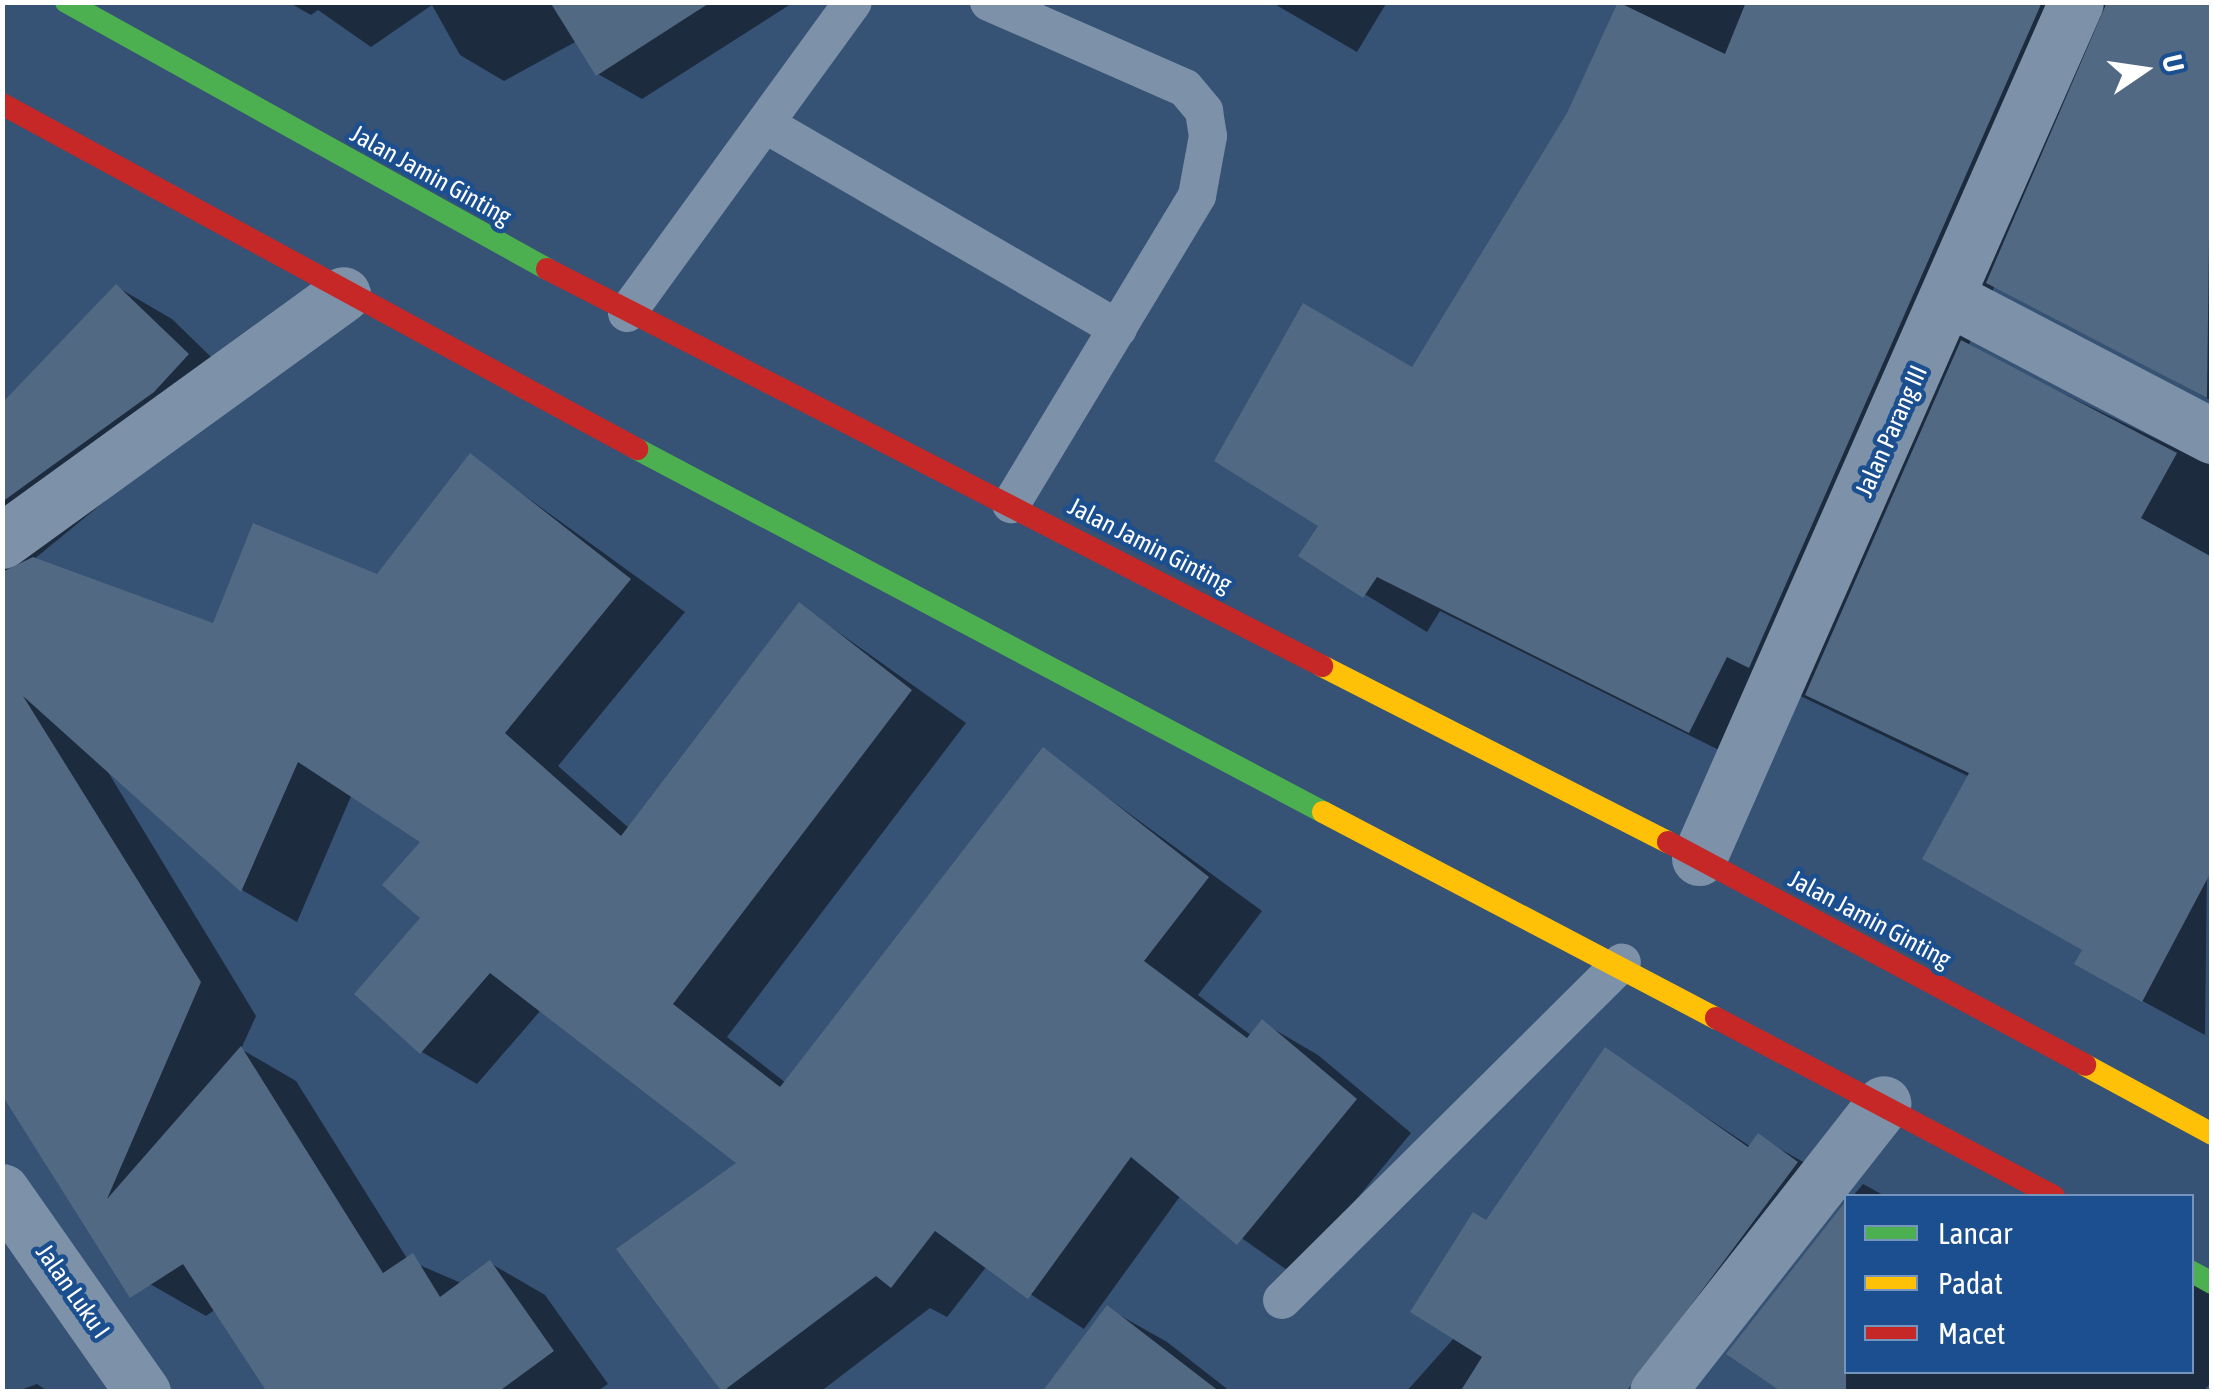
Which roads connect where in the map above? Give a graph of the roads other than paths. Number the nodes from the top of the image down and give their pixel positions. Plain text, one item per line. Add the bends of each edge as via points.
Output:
1 (66, 2) edge
2 (853, 2) edge
3 (989, 2) edge
4 (2076, 2) edge
5 (2, 104) edge
6 (765, 124) junction
7 (343, 294) junction
8 (1950, 298) junction
9 (627, 313) junction
10 (1118, 329) junction
11 (2212, 436) edge
12 (1010, 504) junction
13 (2, 541) edge
14 (1699, 858) junction
15 (1622, 962) junction
16 (1884, 1103) junction
17 (2212, 1134) edge
18 (2, 1191) edge
19 (2050, 1194) edge
20 (1282, 1300) dead end
21 (143, 1392) edge
22 (1657, 1392) edge

1 - 9 highway, Jalan Jamin Ginting
2 - 6 lane
3 - 10 lane via 1184,88 1204,110 1207,162 1197,196
4 - 8 street, Jalan Parang III
5 - 7 highway
6 - 9 lane
6 - 10 lane
7 - 13 street
7 - 15 highway
8 - 11 street
8 - 14 street, Jalan Parang III
9 - 12 highway, Jalan Jamin Ginting
10 - 12 lane
12 - 14 highway, Jalan Jamin Ginting
14 - 17 highway, Jalan Jamin Ginting
15 - 16 highway
15 - 20 lane
16 - 19 highway
16 - 22 street
18 - 21 street, Jalan Luku I

